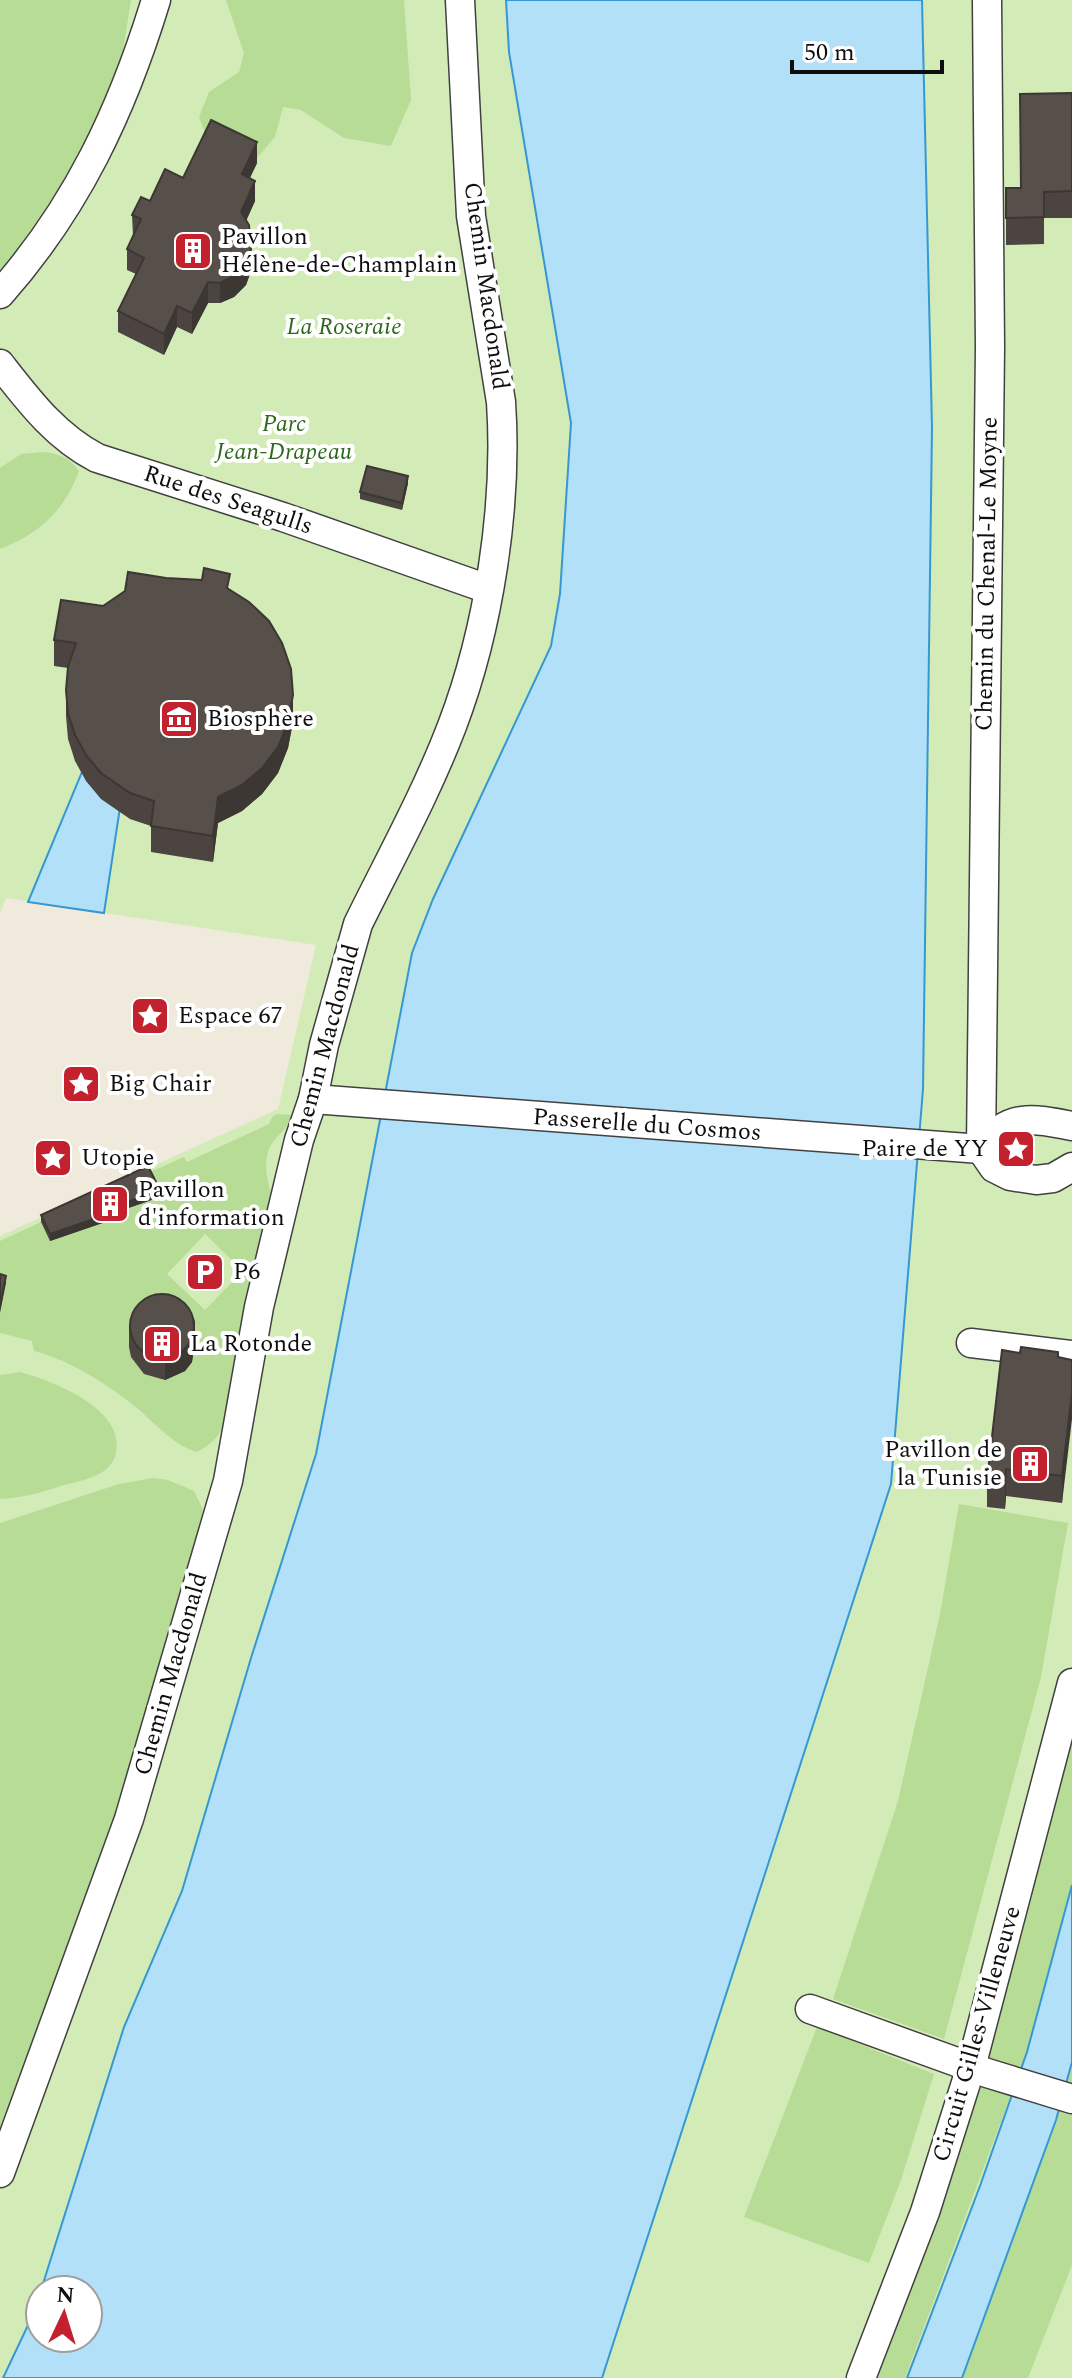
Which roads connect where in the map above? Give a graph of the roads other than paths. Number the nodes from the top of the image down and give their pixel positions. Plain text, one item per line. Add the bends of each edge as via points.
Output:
1 (156, 0) edge
2 (460, 0) edge
3 (987, 0) edge
4 (0, 294) edge
5 (0, 364) edge
6 (488, 589) junction
7 (313, 1099) junction
8 (1072, 1126) edge
9 (968, 1148) junction
10 (1072, 1167) edge
11 (971, 1343) dead end
12 (1072, 1355) edge
13 (1072, 1683) edge
14 (810, 2009) dead end
15 (979, 2070) junction
16 (1072, 2099) edge
17 (0, 2173) edge
18 (861, 2378) edge

1 - 4 street via 134,69 84,179 37,252
2 - 6 street, Chemin Macdonald via 471,216 503,429 501,502
3 - 9 street, Chemin du Chenal-Le Moyne via 990,347
5 - 6 street, Rue des Seagulls via 57,432 97,458
6 - 7 street, Chemin Macdonald via 452,726 358,924
7 - 9 street, Passerelle du Cosmos
7 - 17 street, Chemin Macdonald via 259,1307 224,1497 129,1819
8 - 9 street via 1017,1120
9 - 10 street via 1010,1176 1053,1178
11 - 12 street
13 - 15 street, Circuit Gilles-Villeneuve
14 - 15 street
15 - 16 street
15 - 18 street, Circuit Gilles-Villeneuve

